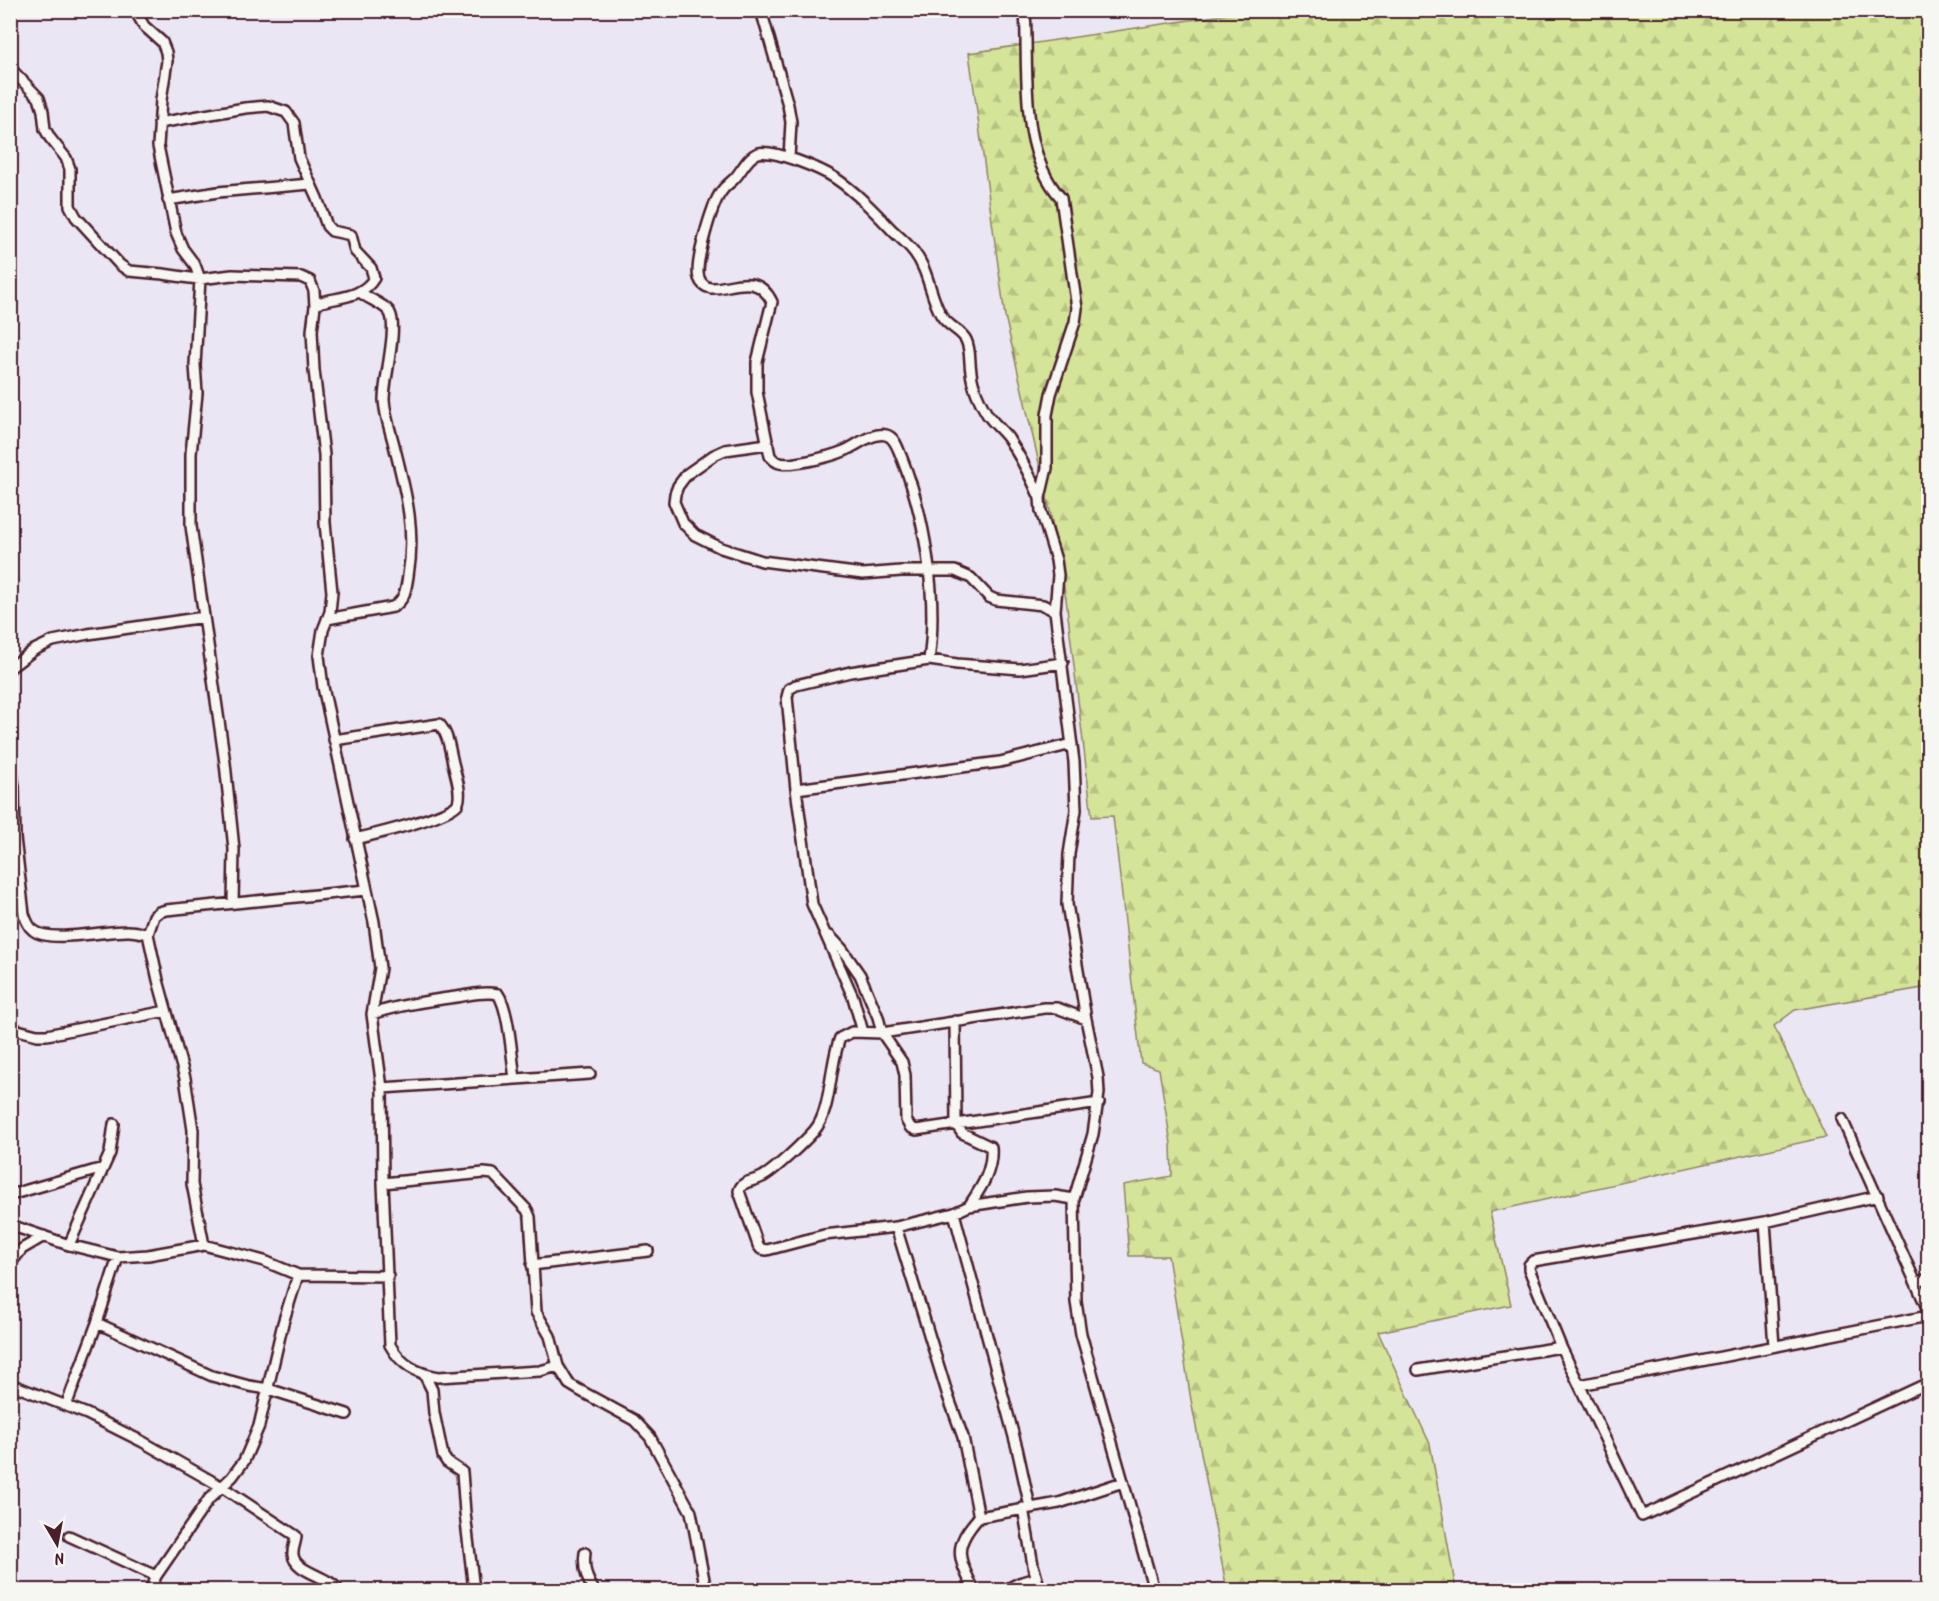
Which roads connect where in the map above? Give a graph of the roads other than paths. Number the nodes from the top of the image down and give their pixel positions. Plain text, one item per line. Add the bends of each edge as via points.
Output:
1 (135, 10) edge
2 (761, 10) edge
3 (1025, 10) edge
4 (10, 68) edge
5 (159, 123) junction
6 (789, 158) junction
7 (310, 184) junction
8 (168, 200) junction
9 (200, 279) junction
10 (360, 292) junction
11 (315, 306) junction
12 (767, 444) junction
13 (1040, 498) junction
14 (928, 572) junction
15 (1055, 611) junction
16 (204, 617) junction
17 (327, 619) junction
18 (929, 660) junction
19 (1063, 663) junction
20 (10, 668) edge
21 (334, 740) junction
22 (1071, 744) junction
23 (10, 757) edge
24 (796, 789) junction
25 (355, 840) junction
26 (366, 890) junction
27 (233, 903) junction
28 (824, 930) junction
29 (148, 934) junction
30 (166, 1011) junction
31 (372, 1014) junction
32 (1086, 1019) junction
33 (954, 1021) junction
34 (10, 1028) edge
35 (863, 1032) junction
36 (882, 1033) junction
37 (590, 1074) dead end
38 (515, 1079) junction
39 (382, 1088) junction
40 (1099, 1103) junction
41 (1842, 1119) dead end
42 (114, 1124) dead end
43 (956, 1124) junction
44 (104, 1168) junction
45 (383, 1183) junction
46 (10, 1195) edge
47 (1878, 1196) junction
48 (1074, 1199) junction
49 (969, 1206) junction
50 (954, 1213) junction
51 (1765, 1222) junction
52 (10, 1226) edge
53 (896, 1227) junction
54 (44, 1236) junction
55 (69, 1245) junction
56 (204, 1245) junction
57 (648, 1251) dead end
58 (118, 1257) junction
59 (10, 1264) edge
60 (532, 1265) junction
61 (298, 1275) junction
62 (388, 1276) junction
63 (1929, 1279) edge
64 (1916, 1282) junction
65 (1929, 1310) edge
66 (1929, 1316) edge
67 (97, 1323) junction
68 (1774, 1346) junction
69 (1561, 1347) junction
70 (558, 1366) junction
71 (1418, 1370) dead end
72 (424, 1374) junction
73 (1929, 1383) edge
74 (10, 1384) edge
75 (1580, 1385) junction
76 (268, 1389) junction
77 (66, 1406) junction
78 (347, 1414) dead end
79 (1123, 1482) junction
80 (222, 1486) junction
81 (1027, 1508) junction
82 (979, 1517) junction
83 (69, 1536) dead end
84 (585, 1553) dead end
85 (156, 1576) junction
86 (1036, 1578) junction
87 (150, 1590) edge
88 (338, 1590) edge
89 (474, 1590) edge
90 (594, 1590) edge
91 (706, 1590) edge
92 (974, 1590) edge
93 (1005, 1590) edge
94 (1040, 1590) edge
95 (1154, 1590) edge

1 - 5 street via 166,52
2 - 6 street via 788,105
3 - 13 street via 1031,131 1044,174 1061,198 1077,308 1051,393 1047,468
4 - 9 street via 39,98 45,129 66,158 70,206 76,217 129,271
5 - 7 street via 268,106 286,112 294,123 299,158
5 - 8 street via 158,146
6 - 12 street via 761,152 752,156 724,187 715,200 698,270 703,285 716,289 753,283 760,285 772,302 757,362 757,392
6 - 13 street via 834,178 914,252 946,323 963,334 967,342 971,374 988,415 1026,464
7 - 8 street
7 - 10 street via 327,226 351,235 355,251 371,268 374,278
8 - 9 street via 176,233
9 - 11 street via 232,275 301,277 310,281
9 - 16 street via 191,526
10 - 11 street
10 - 17 street via 391,313 393,338 385,380 385,415 411,527 411,556 400,603
11 - 17 street via 314,370 324,455 332,592
12 - 14 street via 777,463 788,463 827,456 873,436 890,435 905,466 923,530
12 - 14 street via 726,450 687,474 678,486 674,502 683,523 695,535 762,561 863,574
13 - 15 street via 1058,574
14 - 15 street via 956,571 971,578 996,600 1042,605
14 - 18 street via 932,622
15 - 19 street
16 - 20 street via 53,641
16 - 27 street via 234,849
17 - 21 street via 319,656
18 - 19 street via 1020,669
18 - 24 street via 850,672 789,689
19 - 22 street
21 - 25 street
21 - 25 street via 439,724 446,734 459,790 459,802 454,809
22 - 24 street via 1000,762
22 - 32 street via 1076,810 1066,904
23 - 29 street via 24,914 34,931 58,937 129,931
24 - 28 street via 812,904
25 - 26 street
26 - 27 street
26 - 31 street via 380,968
27 - 29 street via 159,912
28 - 35 street via 853,997
28 - 36 street via 860,975
29 - 30 street
30 - 34 street via 47,1035
30 - 56 street via 185,1078 193,1130 192,1184
31 - 38 street via 417,1002 498,994
31 - 39 street
32 - 33 street via 1057,1008 1044,1008
32 - 40 street
33 - 36 street
33 - 43 street
35 - 36 street
35 - 53 street via 840,1038 824,1116 816,1129 762,1177 740,1186 740,1191 761,1249 824,1234
36 - 43 street via 902,1062 906,1120 910,1127 916,1130
37 - 38 street
38 - 39 street
39 - 45 street
40 - 43 street
40 - 48 street
41 - 47 street
42 - 44 street
43 - 49 street via 962,1132 991,1147 987,1179
44 - 46 street
44 - 55 street
45 - 60 street via 475,1172 493,1174 528,1209
45 - 62 street
47 - 51 street
47 - 64 street
48 - 49 street via 1027,1197
48 - 79 street via 1076,1302 1081,1334
49 - 50 street
50 - 53 street
50 - 81 street via 1017,1448
51 - 68 street
51 - 69 street via 1533,1261 1529,1269
52 - 54 street
53 - 82 street via 963,1437
54 - 55 street
54 - 59 street via 22,1249
55 - 58 street
56 - 58 street
56 - 61 street
57 - 60 street
58 - 67 street
60 - 70 street via 536,1312 550,1336
61 - 62 street
61 - 76 street
62 - 72 street via 390,1345 397,1357
63 - 64 street
64 - 65 street
66 - 68 street
67 - 76 street via 212,1376
67 - 77 street
68 - 75 street
69 - 71 street
69 - 75 street
70 - 72 street via 540,1371 438,1377
70 - 91 street via 569,1384 634,1420 650,1437 691,1512
72 - 89 street via 432,1390 443,1456 462,1472
73 - 75 street via 1642,1516
74 - 77 street
76 - 78 street
76 - 80 street via 259,1426 244,1461
77 - 80 street via 143,1442
79 - 81 street via 1059,1503
79 - 95 street
80 - 85 street via 208,1499
80 - 88 street via 296,1536 292,1554 297,1565
81 - 82 street
81 - 86 street
82 - 92 street via 960,1553 960,1563
83 - 85 street
84 - 90 street via 584,1568
85 - 87 street
86 - 93 street
86 - 94 street

